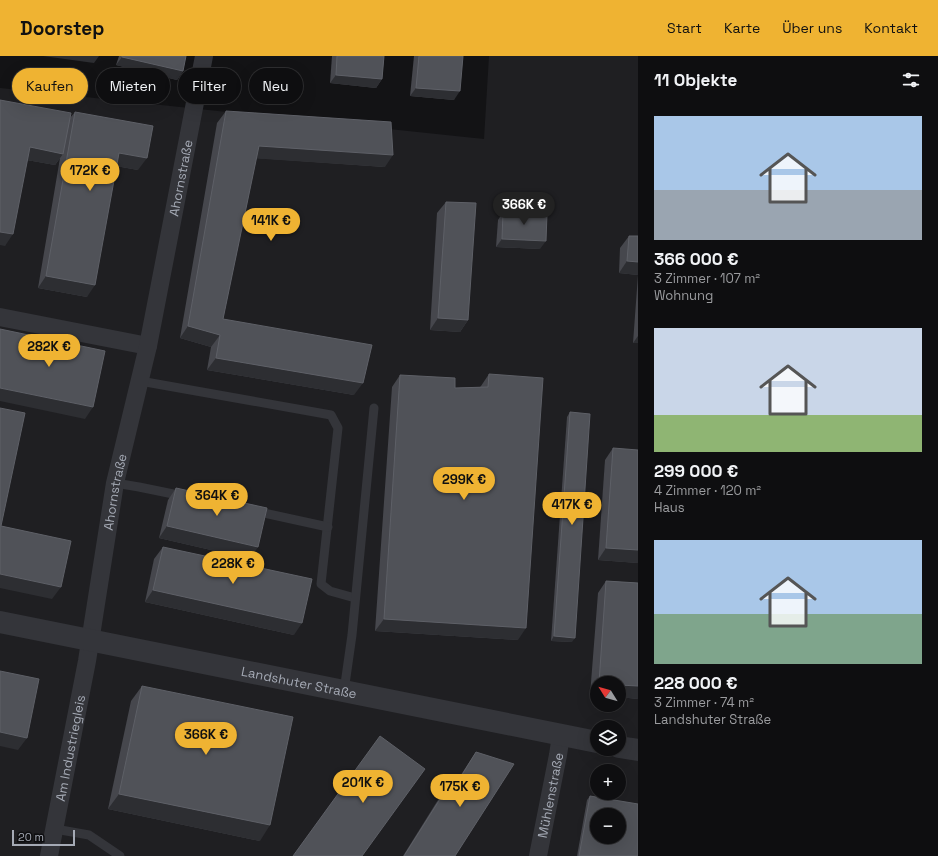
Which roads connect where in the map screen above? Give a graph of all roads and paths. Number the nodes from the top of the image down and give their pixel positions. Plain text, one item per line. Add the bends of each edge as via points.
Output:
1 (204, 56) edge
2 (0, 317) edge
3 (148, 346) junction
4 (140, 381) junction
5 (374, 408) dead end
6 (115, 483) junction
7 (192, 498) edge
8 (245, 509) edge
9 (328, 527) junction
10 (355, 598) junction
11 (0, 622) edge
12 (90, 640) junction
13 (344, 692) junction
14 (560, 735) junction
15 (590, 741) edge
16 (626, 748) edge
17 (638, 750) edge
18 (55, 828) junction
19 (49, 856) edge
20 (120, 856) edge
21 (538, 856) edge

1 - 3 street, Ahornstraße
2 - 3 street
3 - 4 street, Ahornstraße
4 - 6 street, Ahornstraße
4 - 9 lane via 331,415 338,428
5 - 10 lane
6 - 7 lane
6 - 12 street, Ahornstraße
8 - 9 lane
9 - 10 lane via 321,584 330,591
10 - 13 lane
11 - 12 street, Landshuter Straße
12 - 13 street, Landshuter Straße
12 - 18 street, Am Industriegleis
13 - 14 street, Landshuter Straße
14 - 15 street, Landshuter Straße
14 - 21 street, Mühlenstraße
16 - 17 street
18 - 19 street, Am Industriegleis
18 - 20 lane via 89,835

